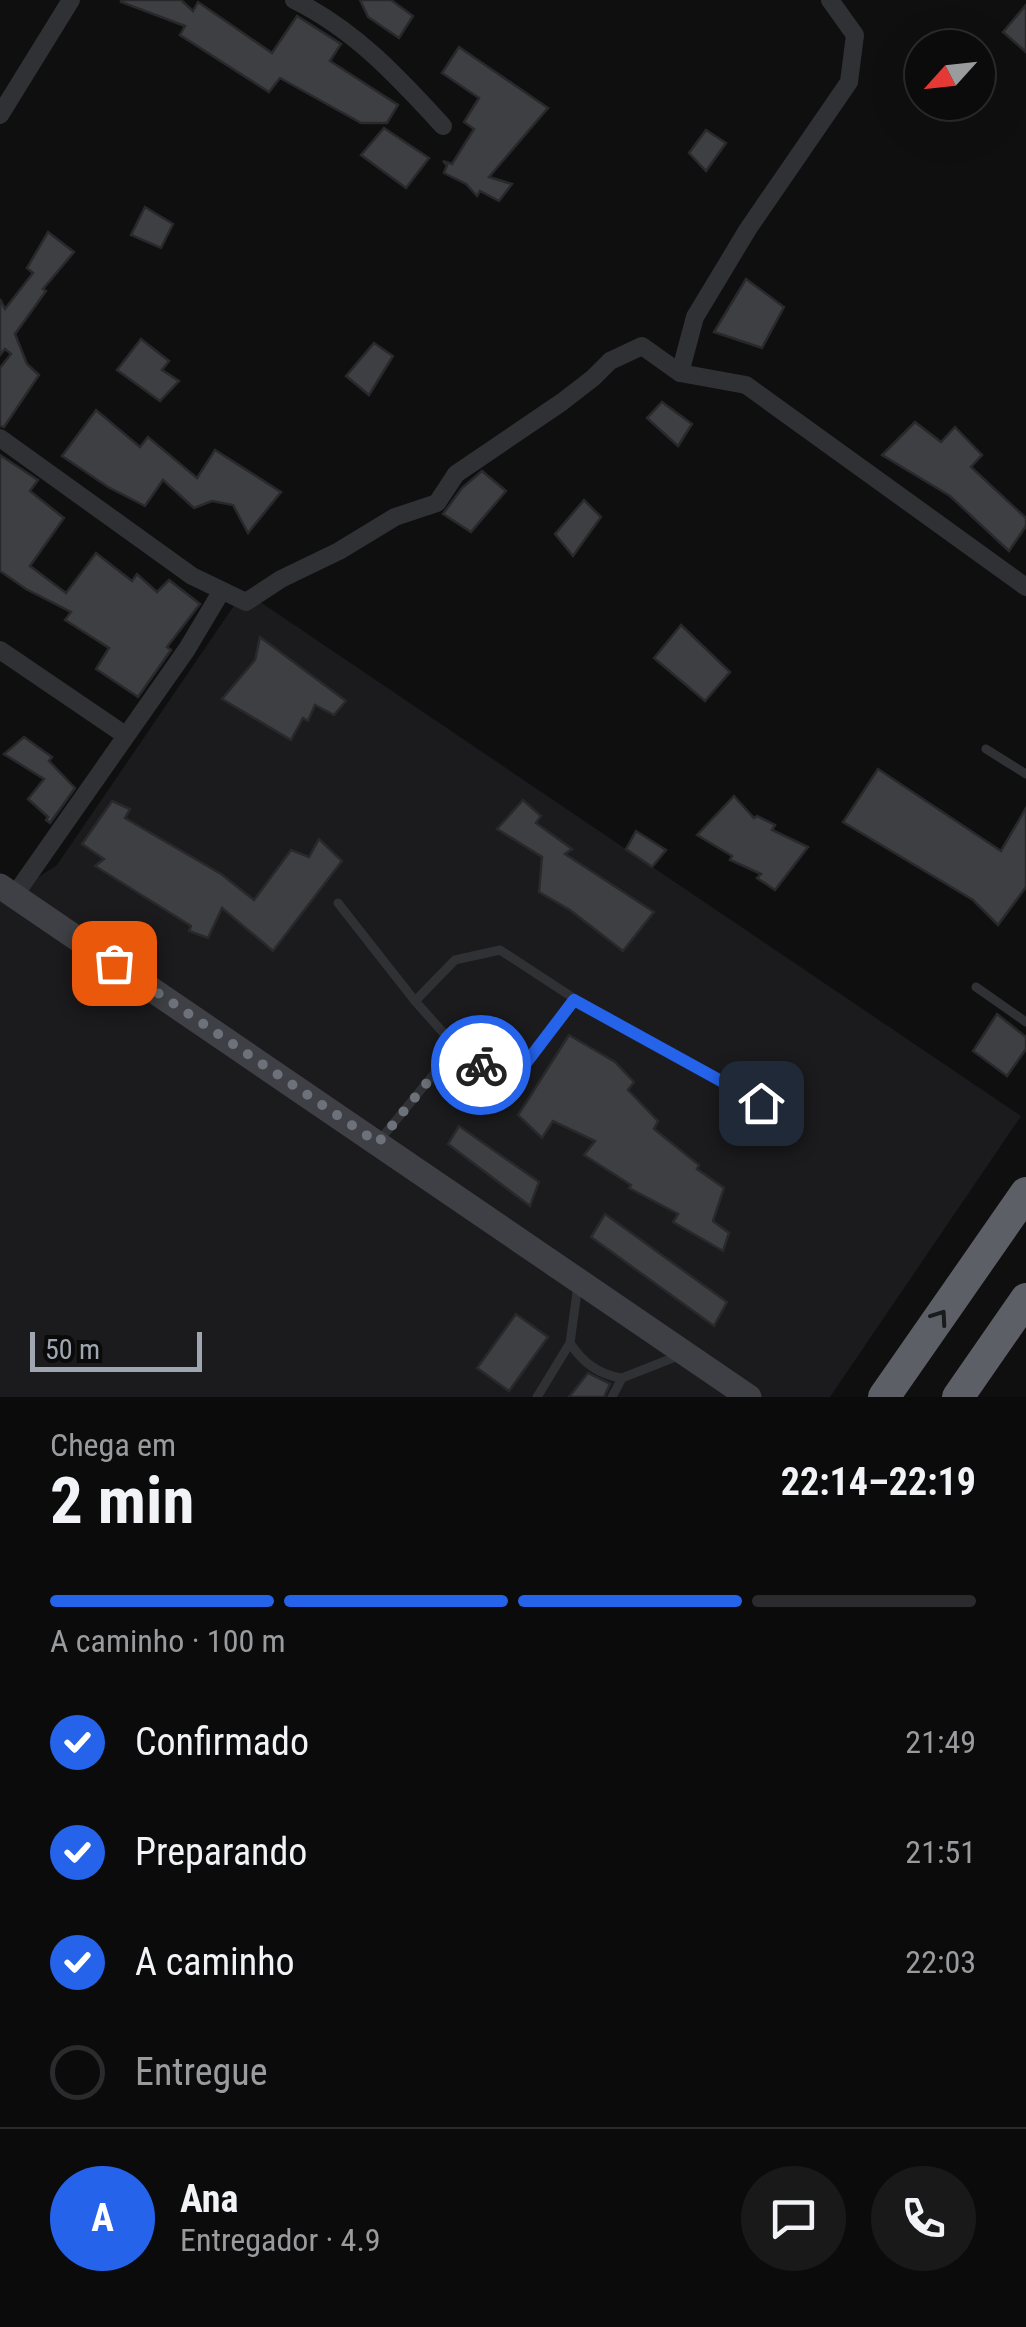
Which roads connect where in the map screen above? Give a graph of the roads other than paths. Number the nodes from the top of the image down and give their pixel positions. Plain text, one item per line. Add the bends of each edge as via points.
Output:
1 (71, 0) edge
2 (294, 0) edge
3 (830, 0) edge
4 (0, 115) edge
5 (444, 126) dead end
6 (680, 373) junction
7 (0, 438) edge
8 (1026, 587) edge
9 (221, 592) junction
10 (0, 650) edge
11 (125, 735) junction
12 (986, 749) dead end
13 (1026, 774) edge
14 (7, 891) edge
15 (338, 902) dead end
16 (976, 987) dead end
17 (574, 1000) junction
18 (415, 1001) junction
19 (1026, 1022) edge
20 (456, 1047) junction
21 (761, 1103) dead end
22 (378, 1143) junction
23 (1026, 1194) edge
24 (579, 1280) junction
25 (1026, 1299) edge
26 (570, 1343) junction
27 (686, 1354) junction
28 (622, 1378) junction
29 (537, 1397) edge
30 (612, 1397) edge
31 (750, 1397) edge
32 (884, 1397) edge
33 (958, 1397) edge

1 - 4 street
2 - 5 street via 382,60
3 - 6 street via 855,35 849,82 695,317
6 - 8 street via 746,385
6 - 9 street via 642,346 610,361 456,474 437,503 395,517 246,602
7 - 9 street
9 - 11 street
10 - 11 street
11 - 14 street
12 - 13 lane
14 - 22 street
15 - 18 lane
16 - 19 lane
17 - 18 lane via 500,950 455,960
17 - 20 lane via 510,1084
17 - 21 lane
18 - 20 lane
20 - 22 lane
22 - 24 street
32 -> 23 highway
24 - 26 lane
24 - 27 street
25 - 33 highway
26 - 28 lane via 592,1368
26 - 29 lane
27 - 28 lane
27 - 31 street
28 - 30 lane

